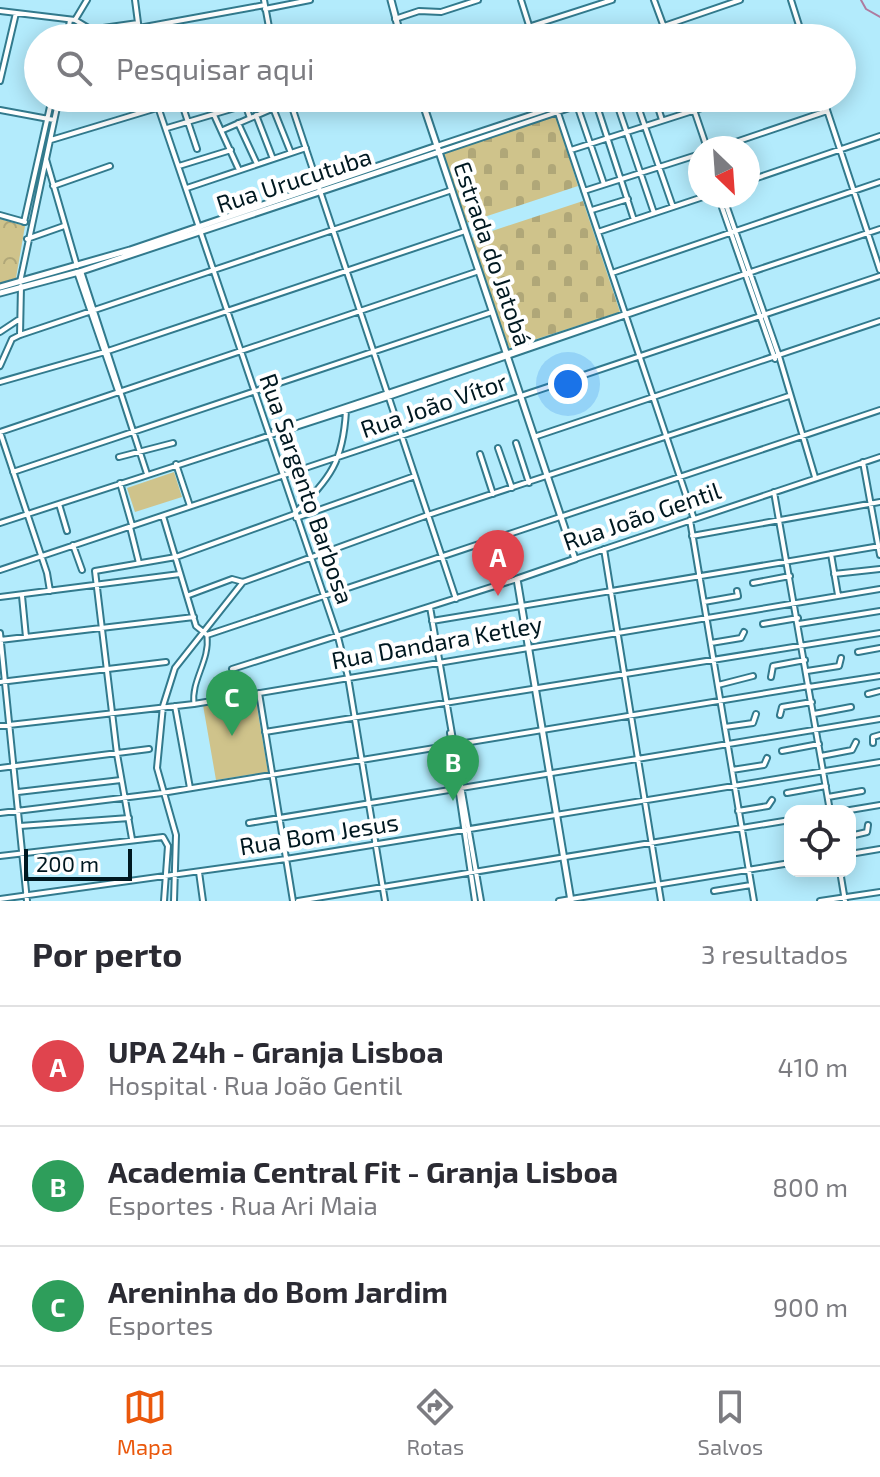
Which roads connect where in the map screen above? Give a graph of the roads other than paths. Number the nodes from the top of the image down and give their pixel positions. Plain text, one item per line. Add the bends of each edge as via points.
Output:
1 (87, 0) edge
2 (135, 0) edge
3 (310, 0) edge
4 (391, 0) edge
5 (478, 0) edge
6 (521, 0) edge
7 (612, 0) edge
8 (654, 0) edge
9 (740, 0) edge
10 (791, 0) edge
11 (265, 4) edge
12 (0, 11) edge
13 (16, 13) junction
14 (395, 19) junction
15 (72, 20) junction
16 (71, 24) edge
17 (80, 24) edge
18 (138, 24) edge
19 (144, 24) edge
20 (268, 24) edge
21 (397, 24) edge
22 (529, 24) edge
23 (539, 24) edge
24 (662, 24) edge
25 (672, 24) edge
26 (797, 24) edge
27 (0, 81) edge
28 (0, 110) edge
29 (49, 112) edge
30 (56, 112) edge
31 (144, 112) edge
32 (159, 112) edge
33 (185, 112) edge
34 (223, 112) edge
35 (248, 112) edge
36 (263, 112) edge
37 (275, 112) edge
38 (294, 112) edge
39 (425, 112) edge
40 (536, 112) edge
41 (548, 112) edge
42 (558, 112) edge
43 (579, 112) edge
44 (601, 112) edge
45 (620, 112) edge
46 (640, 112) edge
47 (659, 112) edge
48 (688, 112) edge
49 (695, 112) edge
50 (824, 112) edge
51 (827, 112) edge
52 (214, 115) junction
53 (256, 115) junction
54 (250, 118) junction
55 (47, 119) junction
56 (54, 120) junction
57 (188, 120) junction
58 (662, 120) junction
59 (238, 123) junction
60 (645, 126) junction
61 (167, 128) junction
62 (223, 130) junction
63 (627, 132) junction
64 (703, 136) edge
65 (753, 136) edge
66 (880, 136) edge
67 (608, 138) junction
68 (49, 140) junction
69 (590, 144) junction
70 (307, 148) junction
71 (197, 149) dead end
72 (438, 149) junction
73 (231, 150) junction
74 (571, 150) junction
75 (841, 150) junction
76 (291, 153) junction
77 (45, 157) junction
78 (688, 158) edge
79 (273, 159) junction
80 (257, 164) junction
81 (110, 166) dead end
82 (179, 166) junction
83 (658, 167) junction
84 (239, 170) junction
85 (640, 173) junction
86 (760, 177) edge
87 (622, 179) junction
88 (880, 182) edge
89 (604, 184) junction
90 (53, 186) junction
91 (187, 188) junction
92 (320, 189) junction
93 (452, 190) junction
94 (584, 191) junction
95 (854, 191) junction
96 (628, 199) junction
97 (688, 202) edge
98 (673, 207) junction
99 (724, 208) edge
100 (591, 210) junction
101 (654, 213) junction
102 (0, 215) edge
103 (634, 220) junction
104 (24, 222) junction
105 (31, 224) junction
106 (64, 226) junction
107 (200, 228) junction
108 (880, 229) edge
109 (333, 230) junction
110 (465, 231) junction
111 (598, 232) junction
112 (733, 233) junction
113 (867, 233) junction
114 (27, 239) junction
115 (78, 270) junction
116 (213, 270) junction
117 (880, 270) edge
118 (346, 271) junction
119 (480, 271) junction
120 (612, 273) junction
121 (747, 274) junction
122 (880, 276) edge
123 (21, 284) junction
124 (0, 287) edge
125 (0, 293) edge
126 (227, 310) junction
127 (93, 312) junction
128 (360, 312) junction
129 (493, 312) junction
130 (625, 315) junction
131 (762, 316) junction
132 (18, 320) junction
133 (880, 321) edge
134 (0, 332) edge
135 (20, 335) junction
136 (241, 351) junction
137 (375, 351) junction
138 (106, 352) junction
139 (507, 354) junction
140 (776, 356) junction
141 (640, 357) junction
142 (0, 366) edge
143 (0, 382) edge
144 (254, 391) junction
145 (121, 393) junction
146 (388, 395) junction
147 (521, 396) junction
148 (789, 396) junction
149 (655, 398) junction
150 (880, 410) edge
151 (346, 411) junction
152 (134, 431) junction
153 (0, 432) edge
154 (269, 434) junction
155 (402, 435) junction
156 (534, 437) junction
157 (667, 437) junction
158 (802, 437) junction
159 (173, 443) dead end
160 (516, 443) dead end
161 (498, 448) dead end
162 (140, 451) junction
163 (480, 454) dead end
164 (340, 456) junction
165 (119, 457) dead end
166 (880, 457) edge
167 (863, 462) junction
168 (176, 464) junction
169 (13, 472) junction
170 (147, 474) junction
171 (282, 475) junction
172 (416, 476) junction
173 (681, 477) junction
174 (815, 477) junction
175 (548, 478) junction
176 (120, 483) junction
177 (529, 483) junction
178 (512, 488) junction
179 (774, 492) junction
180 (493, 494) junction
181 (880, 502) edge
182 (59, 504) junction
183 (872, 505) junction
184 (190, 506) junction
185 (27, 514) junction
186 (296, 515) junction
187 (428, 515) junction
188 (163, 516) junction
189 (561, 517) junction
190 (692, 520) junction
191 (781, 520) junction
192 (0, 523) edge
193 (131, 526) junction
194 (67, 531) dead end
195 (692, 536) junction
196 (73, 545) junction
197 (879, 546) edge
198 (604, 549) junction
199 (831, 554) junction
200 (880, 555) edge
201 (42, 556) junction
202 (310, 556) junction
203 (176, 557) junction
204 (442, 557) junction
205 (575, 559) junction
206 (788, 560) junction
207 (139, 563) junction
208 (880, 569) edge
209 (0, 570) edge
210 (82, 570) dead end
211 (181, 574) junction
212 (699, 574) junction
213 (834, 574) junction
214 (790, 576) junction
215 (517, 579) junction
216 (242, 582) junction
217 (753, 583) dead end
218 (96, 585) junction
219 (880, 589) edge
220 (50, 591) junction
221 (611, 591) junction
222 (737, 591) dead end
223 (22, 595) junction
224 (188, 596) junction
225 (838, 596) junction
226 (0, 597) edge
227 (324, 597) junction
228 (456, 599) junction
229 (704, 602) junction
230 (795, 603) junction
231 (522, 605) junction
232 (430, 607) junction
233 (880, 611) edge
234 (194, 617) junction
235 (706, 617) junction
236 (432, 621) junction
237 (798, 621) junction
238 (763, 624) dead end
239 (101, 628) junction
240 (201, 630) junction
241 (617, 631) junction
242 (744, 632) dead end
243 (0, 633) edge
244 (880, 633) edge
245 (26, 637) junction
246 (338, 637) junction
247 (0, 640) edge
248 (711, 643) junction
249 (802, 644) junction
250 (529, 646) junction
251 (880, 648) edge
252 (858, 652) dead end
253 (841, 658) dead end
254 (713, 660) junction
255 (805, 660) junction
256 (166, 662) dead end
257 (439, 662) junction
258 (107, 668) junction
259 (232, 669) dead end
260 (807, 671) junction
261 (625, 674) junction
262 (753, 676) dead end
263 (880, 676) edge
264 (348, 677) junction
265 (771, 677) dead end
266 (3, 682) edge
267 (718, 685) junction
268 (809, 686) junction
269 (535, 688) junction
270 (880, 691) edge
271 (259, 693) junction
272 (868, 694) dead end
273 (721, 702) junction
274 (812, 702) junction
275 (194, 704) junction
276 (445, 704) junction
277 (163, 706) junction
278 (175, 706) junction
279 (851, 707) dead end
280 (112, 712) junction
281 (756, 714) dead end
282 (814, 714) junction
283 (780, 715) dead end
284 (632, 716) junction
285 (354, 719) junction
286 (880, 719) edge
287 (10, 724) junction
288 (0, 726) edge
289 (725, 727) junction
290 (817, 729) junction
291 (543, 730) junction
292 (265, 732) junction
293 (880, 735) edge
294 (856, 742) dead end
295 (873, 743) dead end
296 (728, 744) junction
297 (819, 744) junction
298 (453, 746) junction
299 (149, 749) dead end
300 (782, 751) dead end
301 (117, 754) junction
302 (821, 756) junction
303 (639, 758) junction
304 (767, 758) dead end
305 (360, 761) junction
306 (880, 762) edge
307 (15, 766) junction
308 (0, 768) edge
309 (732, 770) junction
310 (823, 771) junction
311 (551, 772) junction
312 (273, 775) junction
313 (121, 780) junction
314 (735, 786) junction
315 (826, 786) junction
316 (190, 788) junction
317 (459, 788) junction
318 (862, 791) dead end
319 (18, 792) junction
320 (162, 793) junction
321 (787, 793) dead end
322 (828, 797) junction
323 (125, 799) junction
324 (645, 800) junction
325 (772, 800) dead end
326 (368, 803) junction
327 (829, 805) edge
328 (880, 805) edge
329 (856, 809) edge
330 (19, 811) junction
331 (738, 811) junction
332 (0, 813) edge
333 (557, 814) junction
334 (129, 818) junction
335 (280, 818) junction
336 (784, 821) edge
337 (249, 823) dead end
338 (868, 825) dead end
339 (20, 826) junction
340 (742, 828) junction
341 (470, 830) junction
342 (463, 831) junction
343 (856, 835) edge
344 (132, 839) junction
345 (652, 843) junction
346 (376, 844) junction
347 (880, 849) edge
348 (23, 852) junction
349 (856, 853) edge
350 (0, 856) edge
351 (564, 857) junction
352 (286, 859) junction
353 (784, 864) edge
354 (748, 870) junction
355 (199, 872) junction
356 (473, 872) junction
357 (171, 877) junction
358 (841, 877) edge
359 (659, 883) junction
360 (751, 885) junction
361 (382, 886) junction
362 (714, 891) dead end
363 (880, 892) edge
364 (0, 899) edge
365 (27, 899) edge
366 (844, 899) edge
367 (571, 900) edge
368 (164, 901) edge
369 (174, 901) edge
370 (203, 901) edge
371 (296, 901) edge
372 (385, 901) edge
373 (478, 901) edge
374 (559, 901) edge
375 (661, 901) edge
376 (754, 901) edge
377 (820, 901) edge

1 - 15 street
2 - 18 street
3 - 11 street
4 - 14 street
5 - 14 street
6 - 22 street
7 - 23 street
8 - 24 street
9 - 25 street
10 - 26 street
11 - 19 street
11 - 20 street
12 - 13 street
13 - 15 street
13 - 27 street
14 - 21 street
15 - 16 street
15 - 17 street
28 - 55 street
29 - 55 street
30 - 56 street
31 - 68 street
32 - 61 street, Rua Sargento Barbosa
33 - 57 street
34 - 52 street
35 - 54 street
36 - 53 street
37 - 76 street
38 - 70 street
39 - 72 street, Estrada do Jatobá
40 - 72 street, Rua Urucutuba
41 - 72 street, Rua Urucutuba
42 - 74 street
43 - 69 street
44 - 67 street
45 - 63 street
46 - 60 street
47 - 58 street
48 - 58 street
49 - 64 street
50 - 65 street
51 - 75 street
52 - 57 street
52 - 62 street
53 - 54 street
53 - 79 street
54 - 59 street
55 - 56 street
55 - 104 street
56 - 68 street
57 - 61 street
57 - 71 street
58 - 60 street
59 - 62 street
59 - 80 street
60 - 63 street
60 - 83 street
61 - 82 street, Rua Sargento Barbosa
62 - 73 street
63 - 67 street
63 - 85 street
66 - 75 street
67 - 69 street
67 - 87 street
68 - 77 street
69 - 74 street
69 - 89 street
70 - 76 street
70 - 92 street
72 - 92 street, Rua Urucutuba
72 - 93 street, Estrada do Jatobá
73 - 82 street
73 - 84 street
74 - 94 street
75 - 86 street
75 - 95 street
76 - 79 street
77 - 90 street
77 - 105 street
78 - 83 street
79 - 80 street
80 - 84 street
81 - 90 street
82 - 91 street, Rua Sargento Barbosa
83 - 85 street
83 - 98 street
84 - 91 street
85 - 87 street
85 - 101 street
87 - 89 street
87 - 96 street
88 - 95 street
89 - 94 street
90 - 106 street
91 - 107 street, Rua Sargento Barbosa
92 - 107 street, Rua Urucutuba
92 - 109 street
93 - 109 street
93 - 110 street, Estrada do Jatobá
94 - 100 street
95 - 112 street
95 - 113 street
96 - 100 street
96 - 103 street
97 - 98 street
98 - 101 street
99 - 112 street
100 - 111 street
101 - 103 street
102 - 104 street
103 - 111 street
104 - 105 street
105 - 114 street
106 - 114 street
106 - 115 street
107 - 115 street, Rua Urucutuba
107 - 116 street, Rua Sargento Barbosa
108 - 113 street
109 - 116 street
109 - 118 street
110 - 118 street
110 - 119 street, Estrada do Jatobá
111 - 120 street
112 - 120 street
112 - 121 street
113 - 117 street
113 - 121 street
114 - 123 street
115 - 123 street, Rua Urucutuba
115 - 127 street
116 - 126 street, Rua Sargento Barbosa
116 - 127 street
118 - 126 street
118 - 128 street
119 - 128 street
119 - 129 street, Estrada do Jatobá
120 - 130 street
121 - 130 street
121 - 131 street
122 - 131 street, Rua João Vítor
123 - 124 street, Rua Urucutuba
123 - 125 street, Rua Urucutuba
123 - 132 street
126 - 136 street, Rua Sargento Barbosa
126 - 138 street
127 - 135 street
127 - 138 street
128 - 136 street
128 - 137 street
129 - 137 street
129 - 139 street, Estrada do Jatobá
130 - 139 street
130 - 141 street
131 - 140 street
131 - 141 street, Rua João Vítor
132 - 134 street
132 - 135 street
133 - 140 street
135 - 142 street via 10,341
136 - 144 street, Rua Sargento Barbosa
136 - 145 street
137 - 144 street
137 - 146 street
138 - 143 street
138 - 145 street
139 - 146 street
139 - 147 street, Estrada do Jatobá
140 - 148 street
140 - 149 street
141 - 147 street, Rua João Vítor
141 - 149 street
144 - 152 street
144 - 154 street, Rua Sargento Barbosa
145 - 152 street
145 - 153 street
146 - 151 street
146 - 154 street
146 - 155 street
147 - 155 street, Rua João Vítor
147 - 156 street, Estrada do Jatobá
148 - 157 street
148 - 158 street
149 - 156 street
149 - 157 street
150 - 158 street
151 - 154 street
151 - 164 street
152 - 162 street
152 - 169 street
153 - 169 street
154 - 168 street
154 - 171 street, Rua Sargento Barbosa
155 - 164 street, Rua João Vítor
155 - 172 street
156 - 175 street, Estrada do Jatobá
157 - 173 street
157 - 175 street
158 - 173 street
158 - 174 street
159 - 162 street
160 - 177 street
161 - 178 street
162 - 165 street
162 - 170 street
163 - 180 street
164 - 171 street, Rua João Vítor
164 - 186 street
166 - 167 street, Rua João Gentil
167 - 174 street, Rua João Gentil
167 - 183 street
168 - 170 street
168 - 184 street
169 - 185 street
170 - 176 street
171 - 184 street, Rua João Vítor
171 - 186 street, Rua Sargento Barbosa
172 - 186 street
172 - 187 street
173 - 189 street
173 - 190 street
174 - 179 street, Rua João Gentil
175 - 177 street
175 - 189 street, Estrada do Jatobá
176 - 182 street
176 - 193 street
177 - 178 street
178 - 180 street
179 - 190 street, Rua João Gentil
179 - 191 street
180 - 187 street
181 - 183 street
182 - 185 street
182 - 194 street
183 - 191 street
183 - 197 street
184 - 188 street, Rua João Vítor
185 - 192 street
185 - 201 street
186 - 202 street, Rua Sargento Barbosa
186 - 203 street
187 - 202 street
187 - 204 street
188 - 193 street, Rua João Vítor
188 - 203 street
189 - 204 street
189 - 205 street, Estrada do Jatobá
190 - 195 street
190 - 198 street, Rua João Gentil
191 - 195 street
191 - 206 street
193 - 196 street, Rua João Vítor
193 - 207 street
195 - 212 street
196 - 201 street, Rua João Vítor
196 - 210 street
197 - 199 street
197 - 200 street
198 - 205 street, Rua João Gentil
198 - 221 street
199 - 206 street
199 - 213 street
201 - 209 street, Rua João Vítor
201 - 220 street
202 - 216 street
202 - 227 street, Rua Sargento Barbosa
203 - 207 street
203 - 211 street
204 - 227 street
204 - 228 street
205 - 215 street, Rua João Gentil
206 - 212 street
206 - 214 street
207 - 218 street via 96,570
208 - 213 street
211 - 218 street
211 - 224 street
212 - 221 street
212 - 229 street
213 - 225 street
214 - 217 street
214 - 230 street
215 - 228 street, Rua João Gentil
215 - 231 street
216 - 224 street via 236,579
216 - 240 street
218 - 220 street
218 - 239 street
219 - 225 street, Rua Dandara Ketley
220 - 223 street
221 - 231 street
221 - 241 street
222 - 229 street via 738,596
223 - 226 street
223 - 245 street
224 - 234 street
225 - 230 street, Rua Dandara Ketley
227 - 240 street
227 - 246 street, Rua Sargento Barbosa
228 - 232 street, Rua João Gentil
229 - 235 street
230 - 235 street, Rua Dandara Ketley
230 - 237 street
231 - 236 street
231 - 250 street
232 - 236 street
232 - 246 street, Rua João Gentil
233 - 237 street
234 - 239 street
234 - 240 street
235 - 241 street, Rua Dandara Ketley
235 - 248 street
236 - 257 street
237 - 238 street
237 - 249 street
239 - 245 street
239 - 258 street
240 - 275 street via 207,657 192,689
240 - 277 street via 173,671
241 - 250 street, Rua Dandara Ketley
241 - 261 street
242 - 248 street via 741,638
243 - 247 street
244 - 249 street
245 - 247 street
246 - 259 street, Rua João Gentil
246 - 264 street, Rua Sargento Barbosa
247 - 266 street
248 - 254 street
249 - 254 street
249 - 255 street
250 - 257 street, Rua Dandara Ketley
250 - 269 street
251 - 252 street
253 - 260 street via 839,666
254 - 261 street
254 - 267 street
255 - 260 street
255 - 265 street via 778,664
256 - 258 street
257 - 264 street, Rua Dandara Ketley
257 - 276 street
258 - 266 street
258 - 280 street
260 - 268 street
261 - 269 street
261 - 284 street
262 - 267 street
263 - 268 street
264 - 271 street, Rua Dandara Ketley
264 - 285 street, Rua Sargento Barbosa
266 - 287 street
267 - 273 street
268 - 273 street
268 - 274 street
269 - 276 street
269 - 291 street
270 - 272 street
271 - 275 street, Rua Dandara Ketley
271 - 292 street
273 - 284 street
273 - 289 street
274 - 282 street
274 - 283 street via 782,707
275 - 278 street, Rua Dandara Ketley
276 - 285 street
276 - 298 street
277 - 278 street, Rua Dandara Ketley
277 - 280 street, Rua Dandara Ketley
277 - 320 street via 157,768
278 - 316 street
279 - 282 street
280 - 287 street, Rua Dandara Ketley
280 - 301 street
281 - 289 street via 753,723
282 - 290 street
284 - 291 street
284 - 303 street
285 - 292 street
285 - 305 street, Rua Sargento Barbosa
286 - 290 street
287 - 288 street, Rua Dandara Ketley
287 - 307 street
289 - 296 street
290 - 296 street
290 - 297 street
291 - 298 street
291 - 311 street
292 - 312 street
293 - 295 street
294 - 302 street via 849,751
296 - 303 street
296 - 309 street
297 - 300 street
297 - 302 street
298 - 305 street
298 - 317 street
299 - 301 street
301 - 307 street
301 - 313 street
302 - 310 street
303 - 311 street
303 - 324 street
304 - 309 street via 764,765
305 - 312 street
305 - 326 street, Rua Sargento Barbosa
306 - 310 street, Rua Bom Jesus
307 - 308 street
307 - 319 street
309 - 314 street
310 - 314 street, Rua Bom Jesus
310 - 315 street
311 - 317 street
311 - 333 street
312 - 316 street
312 - 335 street
313 - 319 street
313 - 323 street
314 - 324 street, Rua Bom Jesus
314 - 331 street
315 - 321 street
315 - 322 street
316 - 320 street
317 - 326 street
317 - 341 street
317 - 342 street
318 - 322 street
319 - 330 street
320 - 323 street
320 - 357 street via 176,835
322 - 327 street
323 - 330 street
323 - 334 street
324 - 333 street, Rua Bom Jesus
324 - 345 street
325 - 331 street via 768,806
326 - 335 street
326 - 346 street, Rua Sargento Barbosa
328 - 329 street
330 - 332 street
330 - 339 street
331 - 340 street
333 - 341 street, Rua Bom Jesus
333 - 351 street
334 - 339 street
334 - 344 street
335 - 337 street
335 - 352 street
336 - 340 street
338 - 343 street via 867,832
339 - 348 street
340 - 345 street
340 - 354 street
341 - 342 street, Rua Bom Jesus
341 - 356 street
342 - 346 street, Rua Bom Jesus
342 - 356 street
344 - 348 street
344 - 357 street via 167,841
345 - 351 street
345 - 359 street
346 - 352 street, Rua Bom Jesus
346 - 361 street, Rua Sargento Barbosa
347 - 349 street
348 - 350 street
348 - 365 street
351 - 356 street
351 - 367 street
352 - 355 street, Rua Bom Jesus
352 - 371 street
353 - 354 street
354 - 359 street
354 - 360 street
355 - 357 street, Rua Bom Jesus
355 - 370 street
356 - 361 street
356 - 373 street
357 - 365 street, Rua Bom Jesus
357 - 368 street
357 - 369 street
358 - 366 street
359 - 367 street
359 - 375 street
360 - 362 street
360 - 376 street
361 - 371 street
361 - 372 street, Rua Sargento Barbosa
363 - 366 street
364 - 365 street, Rua Bom Jesus
366 - 377 street
367 - 374 street

